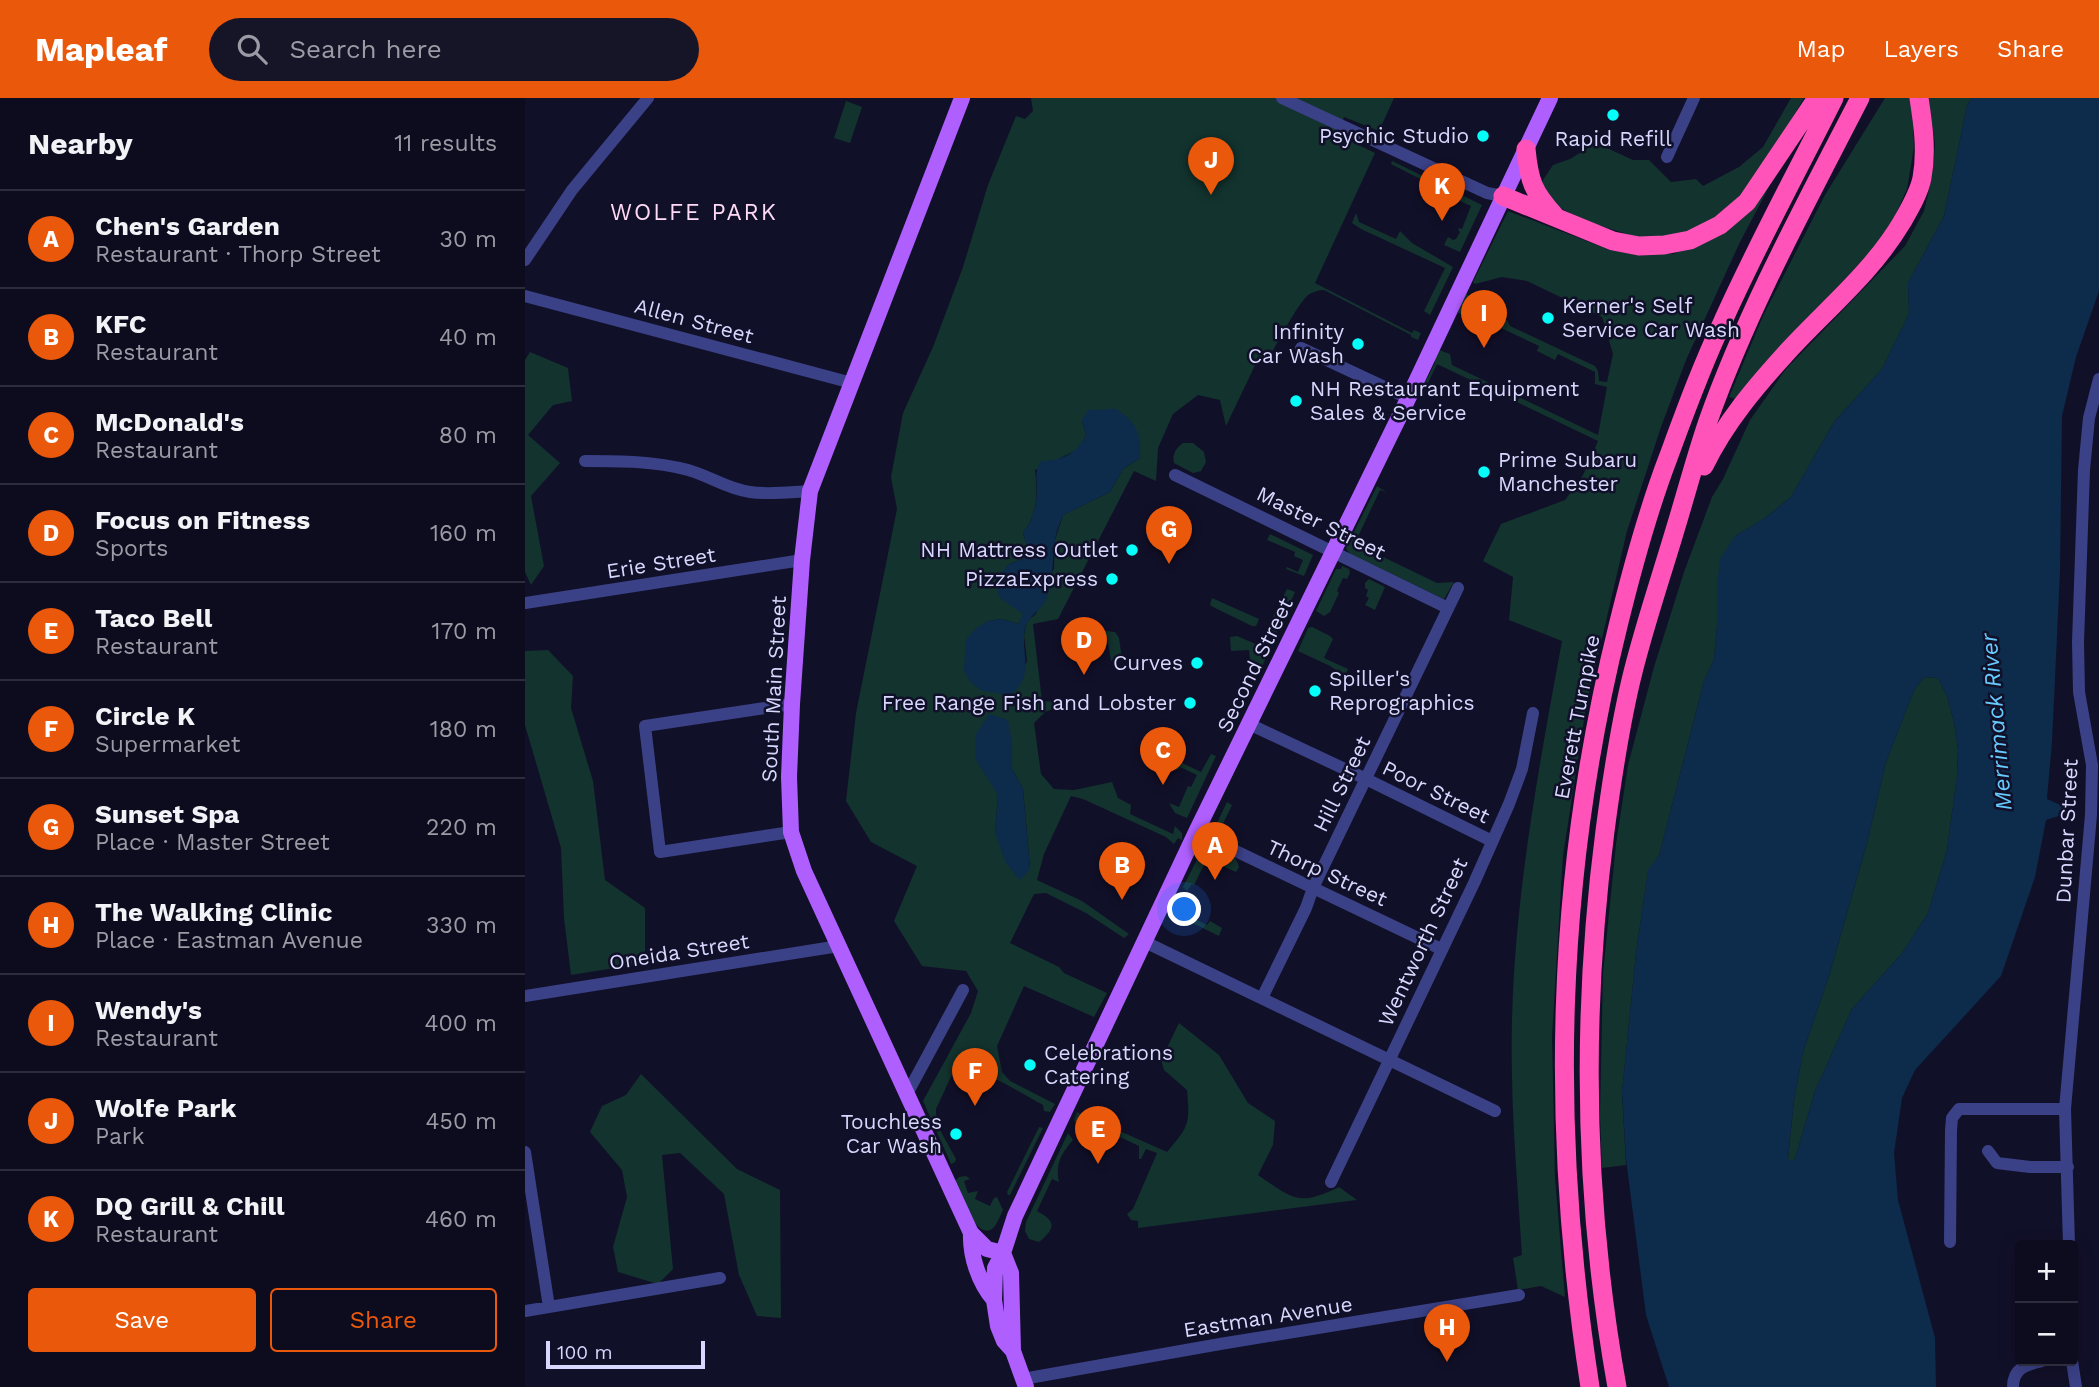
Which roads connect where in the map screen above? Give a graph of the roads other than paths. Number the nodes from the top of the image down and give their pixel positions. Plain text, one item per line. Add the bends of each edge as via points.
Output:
1 (649, 98) edge
2 (962, 98) edge
3 (1282, 98) edge
4 (1550, 98) edge
5 (1694, 98) edge
6 (1817, 98) edge
7 (1834, 98) edge
8 (1860, 98) edge
9 (1919, 98) edge
10 (1526, 149) junction
11 (1667, 157) dead end
12 (1503, 196) junction
13 (1556, 217) junction
14 (525, 260) edge
15 (525, 296) edge
16 (1301, 348) dead end
17 (2099, 379) edge
18 (852, 383) junction
19 (1409, 398) junction
20 (585, 461) dead end
21 (1175, 475) dead end
22 (810, 491) junction
23 (1334, 551) junction
24 (802, 560) junction
25 (1458, 588) dead end
26 (525, 603) edge
27 (1448, 608) junction
28 (1633, 671) junction
29 (792, 704) junction
30 (1533, 713) dead end
31 (1249, 724) junction
32 (1366, 779) junction
33 (792, 832) junction
34 (1196, 832) junction
35 (1492, 841) junction
36 (1313, 888) junction
37 (1145, 942) junction
38 (839, 946) junction
39 (1441, 948) junction
40 (963, 990) dead end
41 (525, 996) edge
42 (1262, 998) junction
43 (1390, 1060) junction
44 (907, 1094) junction
45 (2065, 1110) junction
46 (1495, 1111) dead end
47 (1988, 1151) dead end
48 (525, 1152) edge
49 (2069, 1167) junction
50 (1331, 1182) dead end
51 (971, 1233) junction
52 (2069, 1240) edge
53 (1950, 1242) dead end
54 (1003, 1252) junction
55 (720, 1278) dead end
56 (1519, 1295) dead end
57 (994, 1300) junction
58 (549, 1307) junction
59 (525, 1311) edge
60 (1013, 1351) junction
61 (2024, 1366) edge
62 (2073, 1366) edge
63 (1025, 1383) edge
64 (1590, 1387) edge
65 (1617, 1387) edge
66 (2014, 1387) edge
67 (2076, 1387) edge

1 - 14 street via 572,190
2 - 18 main road, South Main Street
3 - 12 street via 1487,193
4 - 10 main road, Second Street
5 - 11 street
6 - 13 highway via 1747,202 1720,225 1690,240 1639,246 1613,241
7 - 64 highway, Everett Turnpike via 1722,322 1667,461 1630,580 1596,725 1571,897 1563,1072 1569,1222
8 - 28 highway via 1756,306 1713,410
9 - 28 highway via 1924,152 1911,206 1868,270 1789,350 1725,428 1698,478
10 - 12 main road, Second Street
10 - 13 highway via 1528,175 1541,201
12 - 13 highway
12 - 19 main road, Second Street
15 - 18 street, Allen Street
16 - 19 street
17 - 45 street, Dunbar Street via 2089,418 2084,470 2078,642 2079,692 2092,765 2091,815
18 - 22 main road, South Main Street
19 - 23 main road, Second Street
20 - 22 street via 636,461 686,470 753,493
21 - 23 street, Master Street
22 - 24 main road, South Main Street
23 - 27 street, Master Street
23 - 31 main road, Second Street
24 - 26 street, Erie Street
24 - 29 main road, South Main Street
25 - 27 street, Hill Street
27 - 32 street, Hill Street
28 - 65 highway via 1602,856 1589,1043 1595,1230
29 - 33 main road, South Main Street
29 - 33 street via 645,726 660,852
30 - 35 street, Wentworth Street via 1518,781
31 - 32 street, Poor Street
31 - 34 main road, Second Street
32 - 35 street, Poor Street
32 - 36 street, Hill Street
33 - 38 main road, South Main Street via 804,871
34 - 36 street, Thorp Street
34 - 37 main road, Second Street
35 - 39 street, Wentworth Street
36 - 39 street, Thorp Street
36 - 42 street, Hill Street
37 - 42 street
37 - 54 main road, Second Street via 1015,1216
38 - 41 street, Oneida Street
38 - 44 main road, South Main Street
39 - 43 street, Wentworth Street
40 - 44 street
42 - 43 street
43 - 46 street
43 - 50 street, Wentworth Street
44 - 51 main road, South Main Street
45 - 49 street, Dunbar Street
45 - 53 street via 1959,1109 1951,1130
47 - 49 street via 1997,1163 2009,1166
48 - 58 street
49 - 52 street, Dunbar Street
51 - 54 main road via 987,1249
51 - 57 main road, South Main Street via 973,1255
54 - 57 main road, Second Street via 994,1273
54 - 60 main road via 1011,1273
55 - 58 street
56 - 63 street, Eastman Avenue via 1220,1344
57 - 60 main road via 998,1326
58 - 59 street
60 - 63 main road
61 - 66 street via 2013,1377
62 - 67 street

